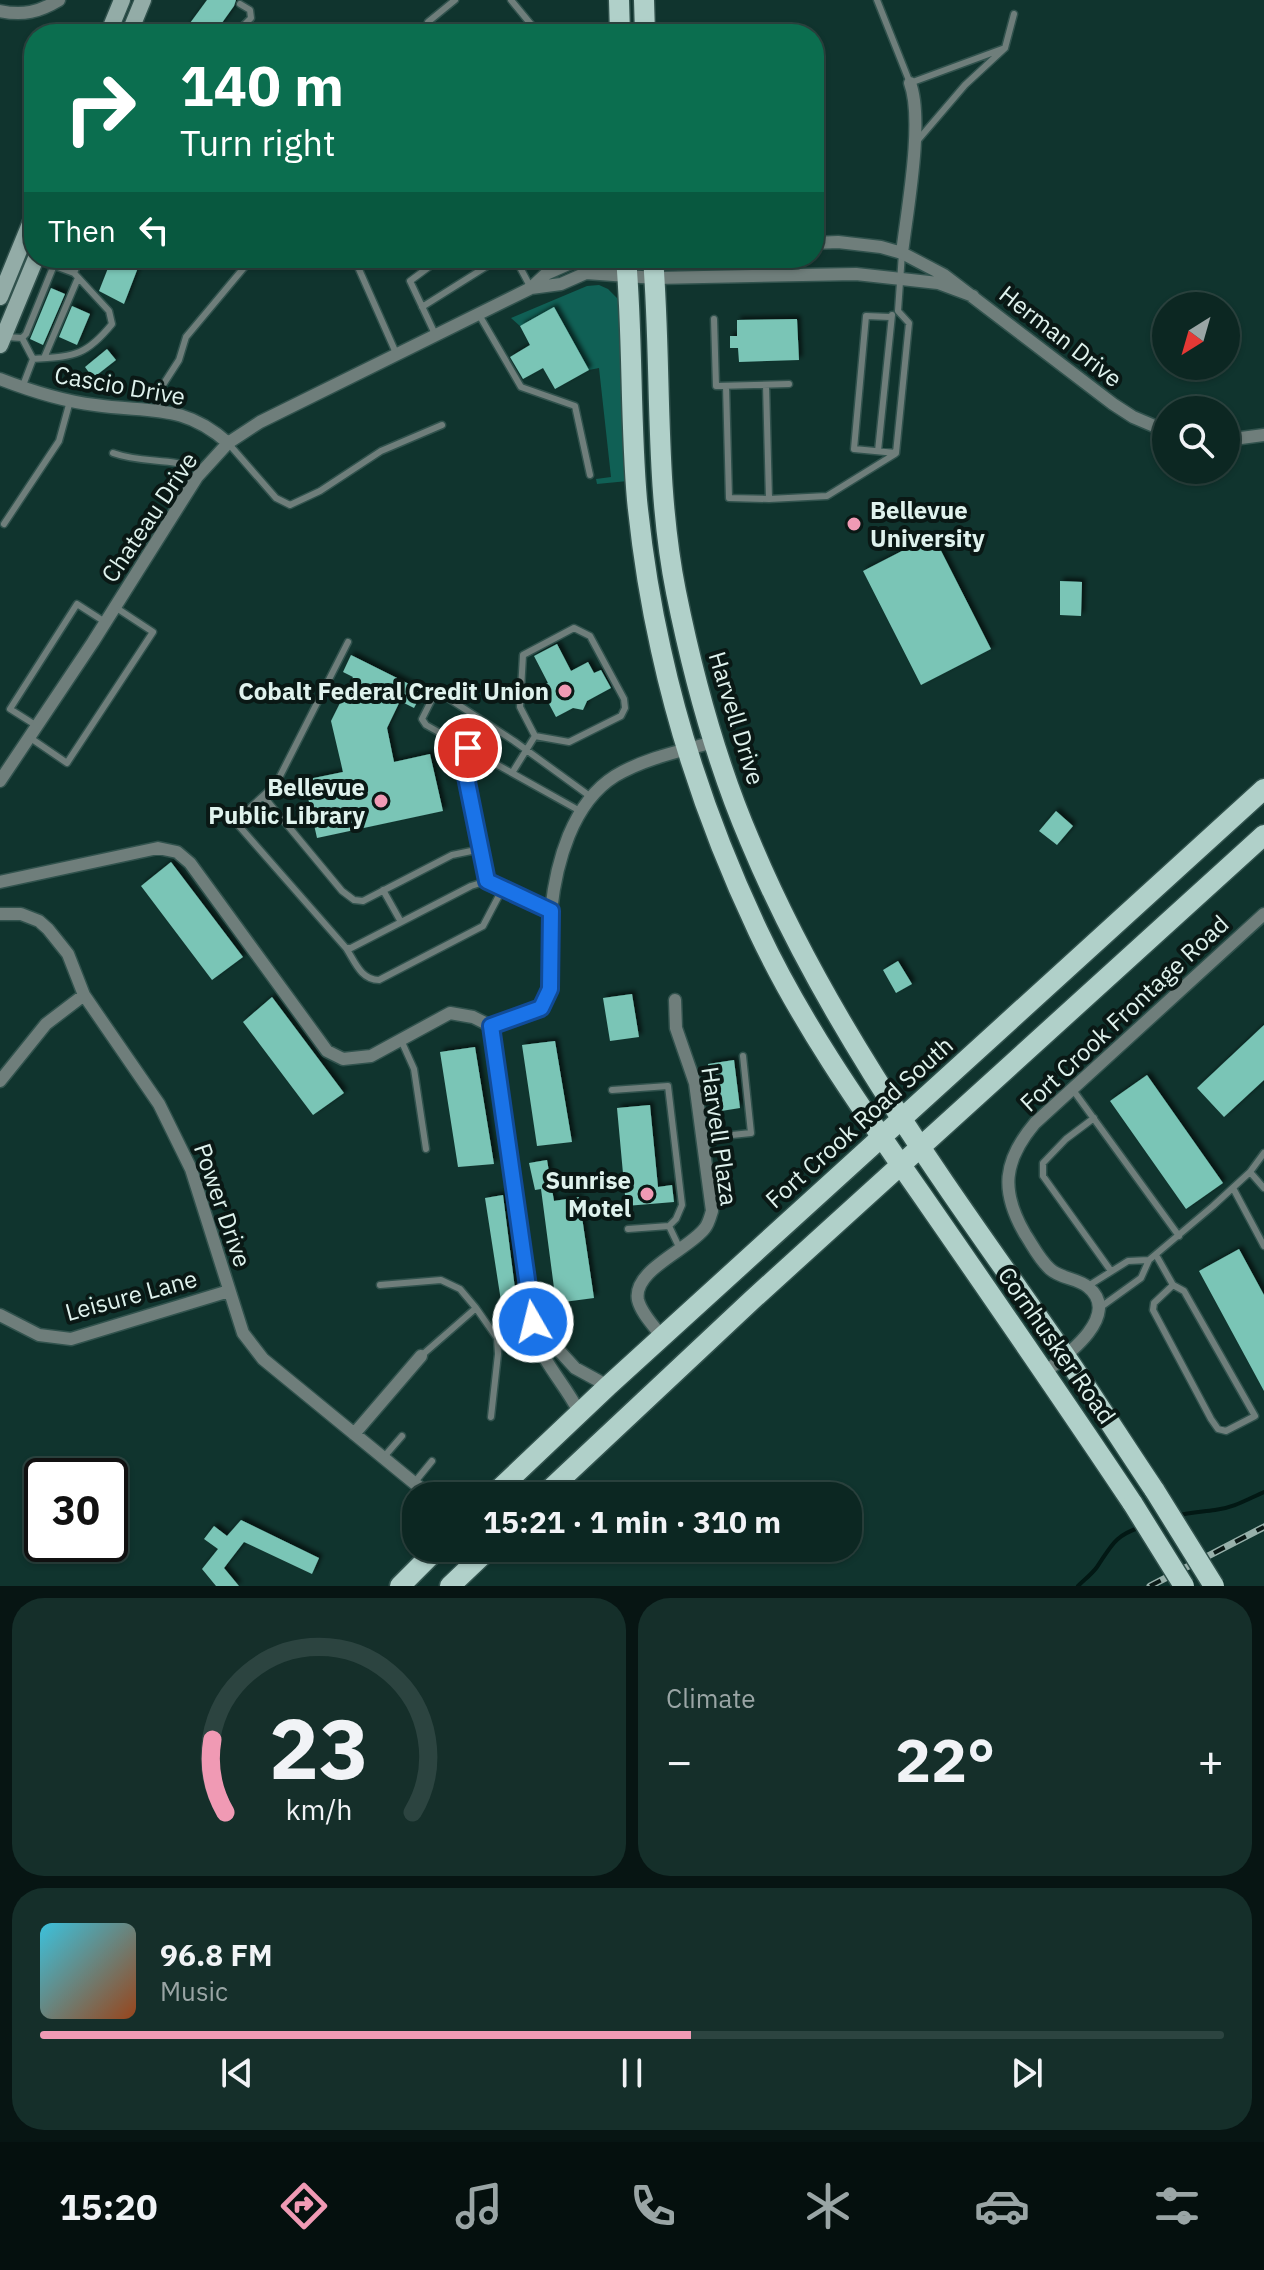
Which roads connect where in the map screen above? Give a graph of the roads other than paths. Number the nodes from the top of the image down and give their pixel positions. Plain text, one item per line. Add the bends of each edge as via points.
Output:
1 (59, 0) edge
2 (122, 0) edge
3 (143, 0) edge
4 (455, 0) edge
5 (511, 0) edge
6 (619, 0) edge
7 (644, 0) edge
8 (877, 0) edge
9 (240, 4) dead end
10 (0, 11) edge
11 (1014, 14) dead end
12 (112, 24) edge
13 (133, 24) edge
14 (245, 24) edge
15 (428, 24) edge
16 (531, 24) edge
17 (620, 24) edge
18 (645, 24) edge
19 (1005, 48) junction
20 (910, 83) junction
21 (914, 146) junction
22 (24, 238) edge
23 (824, 243) edge
24 (902, 253) junction
25 (32, 268) edge
26 (53, 268) edge
27 (60, 268) edge
28 (78, 268) edge
29 (244, 268) edge
30 (358, 268) edge
31 (428, 268) edge
32 (484, 268) edge
33 (520, 268) edge
34 (560, 268) edge
35 (627, 268) edge
36 (654, 268) edge
37 (781, 268) edge
38 (781, 275) junction
39 (76, 276) junction
40 (901, 277) junction
41 (531, 288) junction
42 (973, 296) junction
43 (0, 297) edge
44 (422, 307) junction
45 (898, 311) junction
46 (478, 313) junction
47 (890, 317) junction
48 (714, 319) dead end
49 (435, 334) junction
50 (22, 338) junction
51 (2, 341) edge
52 (396, 353) junction
53 (44, 358) junction
54 (33, 359) junction
55 (0, 379) edge
56 (789, 384) dead end
57 (766, 385) junction
58 (726, 386) junction
59 (22, 388) junction
60 (70, 401) junction
61 (157, 411) junction
62 (442, 425) dead end
63 (1152, 425) edge
64 (1264, 435) edge
65 (1240, 438) edge
66 (228, 443) junction
67 (878, 451) junction
68 (113, 453) dead end
69 (896, 453) junction
70 (202, 470) junction
71 (590, 475) dead end
72 (769, 499) junction
73 (4, 524) dead end
74 (115, 607) junction
75 (105, 622) junction
76 (348, 642) dead end
77 (483, 721) junction
78 (33, 732) junction
79 (535, 736) junction
80 (714, 742) junction
81 (468, 748) junction
82 (526, 749) junction
83 (687, 749) junction
84 (512, 773) junction
85 (0, 781) edge
86 (1264, 789) edge
87 (264, 797) junction
88 (591, 797) junction
89 (581, 812) junction
90 (1263, 836) edge
91 (481, 849) junction
92 (487, 881) junction
93 (0, 882) edge
94 (503, 888) junction
95 (383, 890) junction
96 (551, 911) junction
97 (0, 914) edge
98 (1264, 914) edge
99 (401, 922) junction
100 (346, 948) junction
101 (84, 995) junction
102 (675, 1000) dead end
103 (491, 1026) junction
104 (401, 1040) junction
105 (743, 1056) dead end
106 (0, 1081) edge
107 (1073, 1089) junction
108 (612, 1090) dead end
109 (1094, 1118) junction
110 (900, 1120) junction
111 (881, 1137) junction
112 (703, 1138) junction
113 (920, 1148) junction
114 (426, 1149) dead end
115 (1264, 1153) edge
116 (901, 1165) junction
117 (1250, 1172) junction
118 (1233, 1188) junction
119 (1264, 1188) edge
120 (669, 1226) junction
121 (628, 1229) dead end
122 (1179, 1236) junction
123 (1264, 1246) edge
124 (680, 1249) junction
125 (1156, 1255) junction
126 (1149, 1260) junction
127 (1111, 1271) junction
128 (380, 1285) dead end
129 (1173, 1285) junction
130 (1087, 1286) junction
131 (229, 1291) junction
132 (476, 1308) junction
133 (1098, 1309) junction
134 (0, 1315) edge
135 (533, 1322) junction
136 (662, 1337) junction
137 (421, 1356) joint
138 (1066, 1357) junction
139 (1045, 1372) junction
140 (608, 1386) junction
141 (579, 1412) junction
142 (491, 1417) dead end
143 (354, 1434) junction
144 (402, 1436) dead end
145 (383, 1458) junction
146 (432, 1461) dead end
147 (413, 1482) edge
148 (415, 1482) edge
149 (506, 1482) edge
150 (558, 1482) edge
151 (424, 1562) edge
152 (475, 1562) edge
153 (400, 1586) edge
154 (450, 1586) edge
155 (1184, 1586) edge
156 (1214, 1586) edge

1 - 10 street via 35,12
2 - 12 main road
3 - 13 main road
4 - 15 lane
5 - 16 lane
6 - 17 main road
7 - 18 main road
8 - 20 lane
9 - 14 lane via 250,10
11 - 19 lane
19 - 20 lane
19 - 21 lane via 965,85
20 - 21 street
21 - 24 street
22 - 43 main road
23 - 24 street, Herman Drive
24 - 40 lane
24 - 42 street, Herman Drive
25 - 51 main road
26 - 50 lane
27 - 39 lane
28 - 39 lane
29 - 61 lane via 186,337 179,360 159,391
30 - 52 lane
31 - 44 lane via 410,281
32 - 44 lane
33 - 41 lane
34 - 41 street, Chateau Drive
35 - 36 street, Herman Drive
35 - 41 street, Chateau Drive
35 - 83 main road via 643,549 661,650
36 - 38 street, Herman Drive
36 - 80 main road, Harvell Drive via 660,460 669,548
37 - 38 lane
38 - 40 street, Herman Drive
39 - 53 lane
39 - 53 lane via 109,311 112,324 93,346 67,357
40 - 42 street, Herman Drive
40 - 45 lane
41 - 46 street, Chateau Drive
42 - 63 street, Herman Drive via 1113,404
44 - 49 lane
45 - 47 lane
45 - 69 lane via 909,323
46 - 49 street, Chateau Drive
46 - 71 lane via 521,387 575,406
47 - 67 lane
47 - 67 lane via 866,316 854,449
48 - 58 lane via 716,386
49 - 52 street, Chateau Drive
50 - 51 lane
50 - 54 lane
52 - 66 street, Chateau Drive
53 - 54 lane
54 - 59 lane
55 - 59 street, Cascio Drive
56 - 57 lane
57 - 58 lane
57 - 72 lane
58 - 72 lane via 729,498
59 - 60 street, Cascio Drive
60 - 61 street, Cascio Drive
60 - 73 lane via 59,441
61 - 66 street, Cascio Drive via 207,425
62 - 66 lane via 381,451 290,505 276,498
64 - 65 street
66 - 70 street, Chateau Drive
67 - 69 lane
68 - 70 lane via 183,462
69 - 72 lane via 827,496
70 - 74 street, Chateau Drive
74 - 75 street, Chateau Drive
74 - 78 lane via 153,632 67,763
75 - 78 street, Chateau Drive
75 - 78 lane via 77,604 10,709
76 - 87 lane via 276,784
77 - 81 lane
77 - 81 lane via 435,693 423,722
77 - 82 lane
78 - 85 street, Chateau Drive
79 - 79 lane via 569,742 621,716 625,708 590,636 574,628 523,655 520,707
79 - 82 lane
80 - 83 street
80 - 110 main road, Harvell Drive via 748,838 790,929
81 - 84 lane
81 - 91 lane via 466,777
82 - 84 lane
82 - 88 lane
83 - 88 street via 618,774
83 - 111 main road via 759,933
84 - 89 lane
86 - 110 main road, Fort Crook Road South
87 - 95 lane via 350,898 363,901
87 - 100 lane via 240,817 239,826
88 - 89 street
89 - 96 street via 566,842
90 - 113 main road
91 - 92 lane
91 - 95 lane via 452,855
92 - 94 lane
92 - 99 lane
93 - 104 street via 158,848 177,852 327,1051 356,1060
94 - 96 lane
94 - 100 lane via 483,926 379,980 364,975
95 - 99 lane
96 - 103 street via 550,989 541,1008
97 - 101 street, Power Drive via 21,914 48,929 68,954
98 - 107 street, Fort Crook Frontage Road
99 - 100 lane
101 - 106 street via 46,1024
101 - 131 street, Power Drive via 159,1104 191,1169
102 - 112 street, Harvell Plaza via 676,1028 695,1083
103 - 104 street via 450,1013
103 - 135 street
104 - 114 lane via 414,1069
105 - 112 lane via 751,1133
107 - 109 lane
107 - 130 street, Fort Crook Frontage Road via 1021,1140 1012,1157 1008,1189 1015,1217 1037,1254 1062,1277
108 - 120 lane via 668,1086 682,1205
109 - 122 lane
109 - 127 lane via 1043,1163 1043,1176
110 - 111 main road, Fort Crook Road South
110 - 113 main road, Harvell Drive
111 - 116 main road, Cornhusker Road
111 - 136 main road, Fort Crook Road South
112 - 124 street, Harvell Plaza via 712,1211 704,1230
113 - 116 main road
113 - 138 main road, Cornhusker Road
115 - 117 lane
116 - 139 main road, Cornhusker Road
116 - 150 main road
117 - 118 lane
117 - 119 lane
118 - 122 lane
118 - 123 lane
120 - 121 lane
120 - 124 lane
122 - 125 lane
124 - 136 street, Harvell Plaza via 643,1279 638,1290 643,1310
125 - 126 lane
125 - 129 lane
126 - 127 lane via 1128,1261
126 - 133 lane via 1141,1278
127 - 130 lane
128 - 132 lane via 441,1280 460,1289
129 - 129 lane via 1184,1291 1255,1416 1226,1431 1211,1419 1153,1310
130 - 133 street
131 - 134 street, Leisure Lane via 71,1339 39,1335
131 - 143 street, Power Drive via 243,1333 263,1359
132 - 137 lane
132 - 142 lane via 497,1338
133 - 138 street via 1088,1334
135 - 140 street via 575,1368
135 - 141 street via 542,1357
136 - 140 main road, Fort Crook Road South
137 - 143 street
138 - 139 street
138 - 156 main road, Cornhusker Road, bridge
139 - 155 main road, Cornhusker Road, bridge
140 - 141 main road, Fort Crook Road South
141 - 149 main road, Fort Crook Road South
143 - 145 street, Power Drive
144 - 145 lane
145 - 147 street, Power Drive
146 - 148 lane
151 - 153 main road
152 - 154 main road

